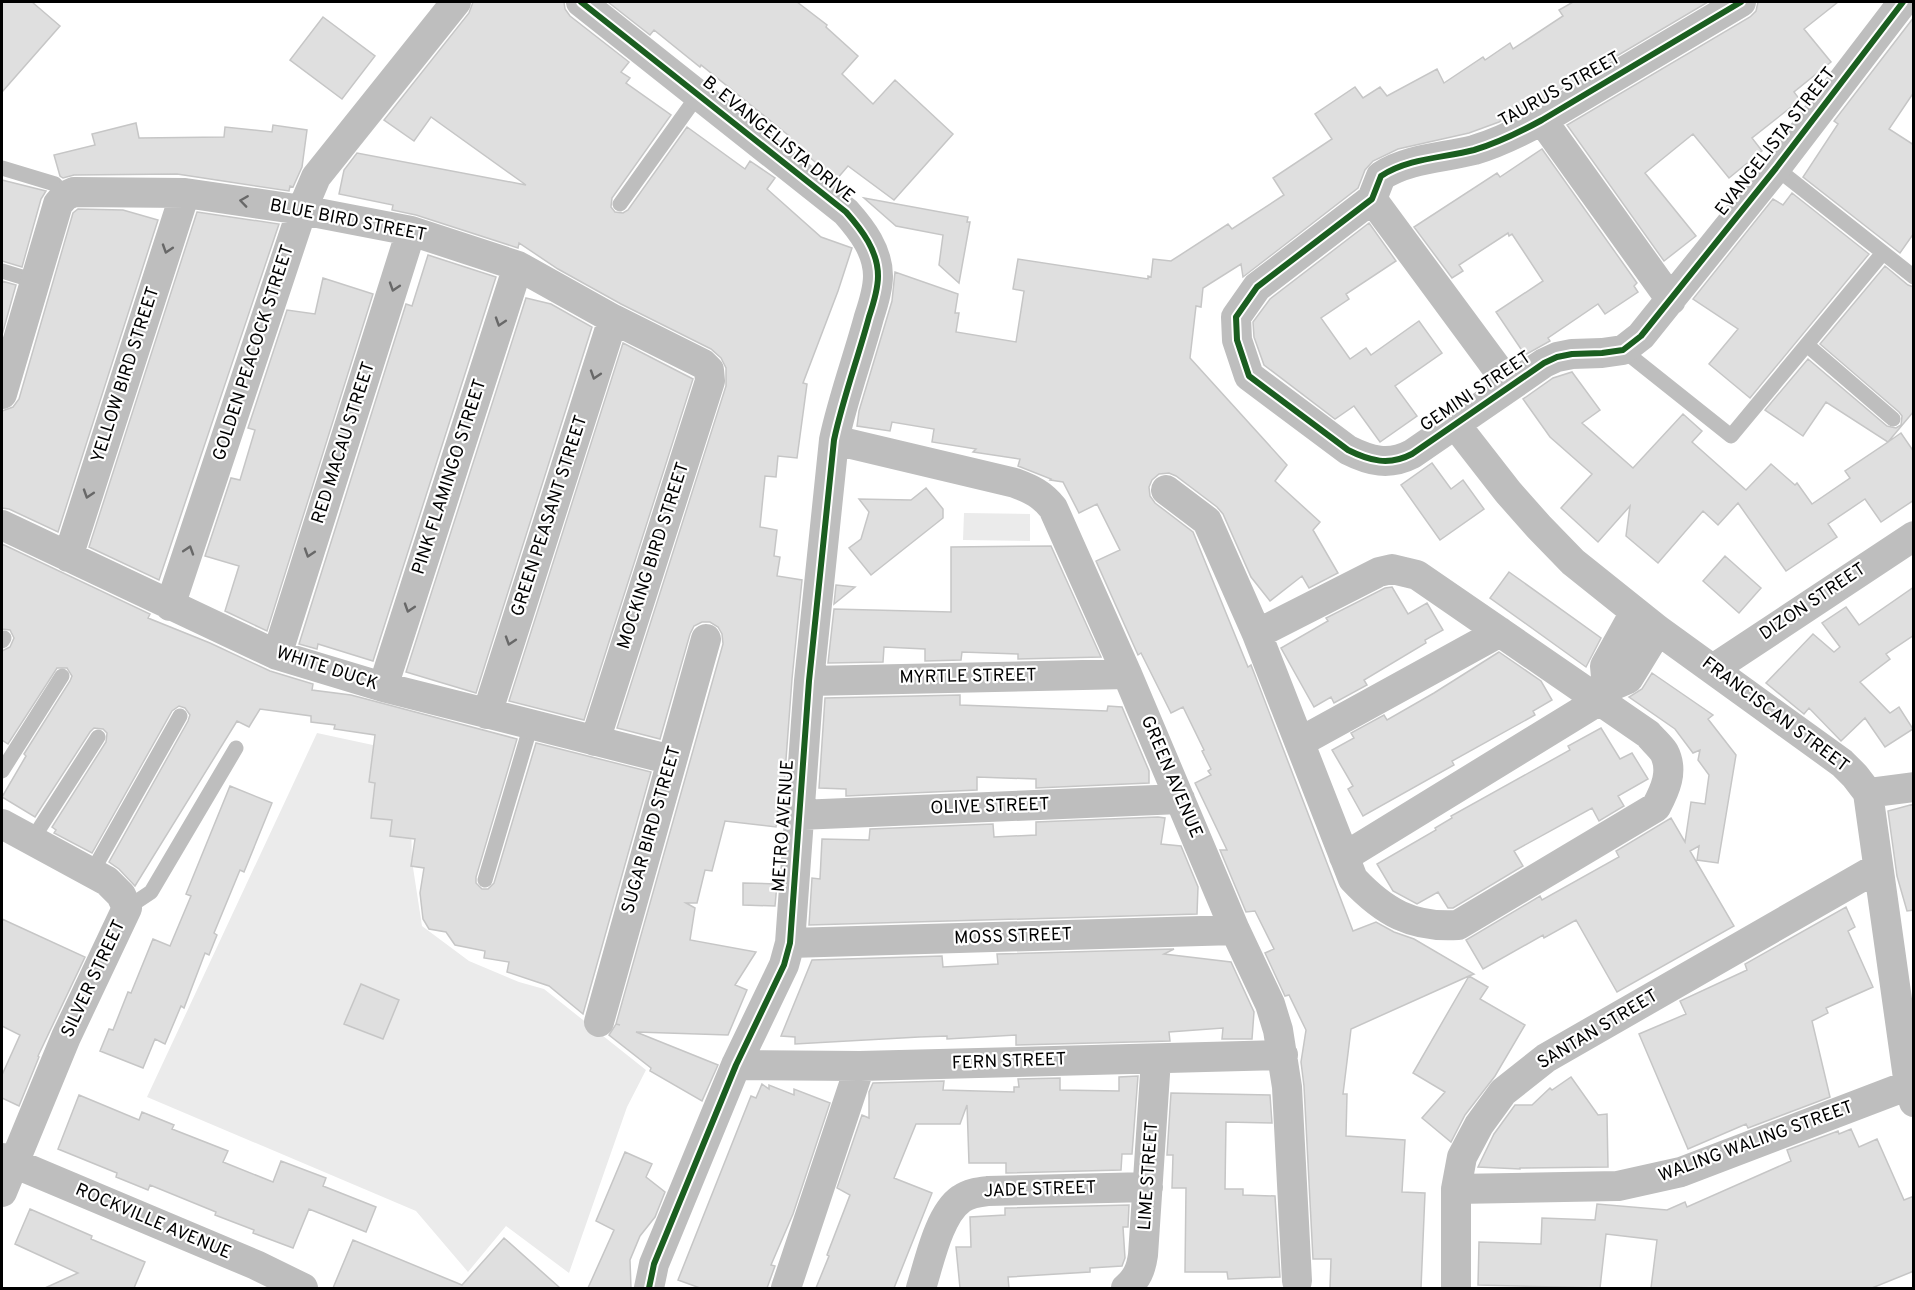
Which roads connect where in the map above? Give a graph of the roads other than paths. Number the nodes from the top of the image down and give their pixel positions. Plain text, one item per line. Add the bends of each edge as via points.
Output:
1 (456, 2) edge
2 (581, 2) edge
3 (1741, 2) edge
4 (1906, 5) edge
5 (698, 95) junction
6 (1542, 120) junction
7 (2, 168) edge
8 (1776, 168) junction
9 (185, 193) junction
10 (65, 196) junction
11 (1372, 198) junction
12 (620, 204) dead end
13 (302, 210) junction
14 (411, 231) junction
15 (1882, 254) junction
16 (518, 266) junction
17 (2, 271) edge
18 (1914, 277) edge
19 (35, 281) junction
20 (1671, 300) junction
21 (613, 319) junction
22 (862, 343) joint
23 (1807, 345) junction
24 (1623, 350) junction
25 (709, 370) joint
26 (4, 377) edge
27 (1510, 386) junction
28 (1893, 419) dead end
29 (1455, 424) junction
30 (834, 440) junction
31 (1386, 462) joint
32 (1166, 490) dead end
33 (2, 525) edge
34 (1914, 536) edge
35 (68, 557) junction
36 (170, 606) junction
37 (1635, 612) junction
38 (1658, 630) junction
39 (1500, 632) junction
40 (1257, 634) junction
41 (706, 639) dead end
42 (277, 655) junction
43 (1713, 669) junction
44 (1127, 674) junction
45 (62, 676) dead end
46 (809, 681) junction
47 (383, 687) junction
48 (1603, 694) junction
49 (487, 714) junction
50 (180, 716) dead end
51 (531, 725) junction
52 (98, 737) dead end
53 (595, 741) junction
54 (1300, 742) junction
55 (236, 748) dead end
56 (672, 760) junction
57 (2, 771) edge
58 (1914, 787) edge
59 (1868, 793) junction
60 (1180, 799) junction
61 (799, 815) junction
62 (2, 824) edge
63 (32, 840) junction
64 (1344, 857) junction
65 (1877, 868) junction
66 (92, 872) junction
67 (485, 880) dead end
68 (127, 908) junction
69 (1235, 930) junction
70 (790, 943) junction
71 (599, 1022) dead end
72 (1283, 1055) junction
73 (1156, 1059) junction
74 (736, 1065) junction
75 (860, 1066) junction
76 (1911, 1094) edge
77 (8, 1160) edge
78 (1148, 1187) junction
79 (1456, 1189) junction
80 (2, 1192) edge
81 (1297, 1281) dead end
82 (303, 1288) edge
83 (649, 1288) edge
84 (786, 1288) edge
85 (921, 1288) edge
86 (1126, 1288) edge
87 (1456, 1288) edge

1 - 13 street, GOLDEN PEACOCK STREET via 316,177
2 - 5 street, B. EVANGELISTA DRIVE
3 - 6 street, TAURUS STREET
4 - 8 street, EVANGELISTA STREET
5 - 12 lane
5 - 22 street, B. EVANGELISTA DRIVE via 846,212 863,231 878,277
6 - 11 street, TAURUS STREET via 1486,146 1389,171 1381,176
6 - 20 street
7 - 10 lane via 55,184
8 - 15 lane
8 - 20 street, EVANGELISTA STREET
9 - 10 street, BLUE BIRD STREET via 74,192
13 -> 9 street, BLUE BIRD STREET
9 -> 35 street, YELLOW BIRD STREET
10 - 19 street via 58,204
11 - 27 street
11 - 31 street, TAURUS STREET via 1257,287 1236,317 1237,340 1249,376 1262,387 1348,450
13 - 14 street, BLUE BIRD STREET
36 -> 13 street, GOLDEN PEACOCK STREET
14 - 16 street, BLUE BIRD STREET
14 -> 42 street, RED MACAU STREET
15 - 18 lane
15 - 23 lane
16 - 21 street, BLUE BIRD STREET
16 -> 47 street, PINK FLAMINGO STREET
17 - 19 lane
19 - 26 street
20 - 24 street via 1641,336
21 - 25 street, BLUE BIRD STREET
21 -> 49 street, GREEN PEASANT STREET
22 - 30 street, METRO AVENUE
23 - 24 lane via 1731,436
23 - 28 lane
24 - 27 street, GEMINI STREET via 1557,357
25 - 53 street, MOCKING BIRD STREET via 710,381
27 - 29 street, GEMINI STREET
29 - 31 street, GEMINI STREET via 1412,454
29 - 37 street, FRANCISCAN STREET via 1539,527 1573,562
30 - 44 street, GREEN AVENUE via 1015,483 1044,497 1061,523
30 - 46 street, METRO AVENUE
32 - 40 street via 1207,521
33 - 35 street, WHITE DUCK
34 - 43 street, DIZON STREET
35 - 36 street, WHITE DUCK
36 - 42 street, WHITE DUCK
37 - 38 street, FRANCISCAN STREET
37 - 48 street via 1605,666
38 - 43 street, FRANCISCAN STREET
38 - 48 street via 1628,680
39 - 40 street via 1418,575 1392,569
39 - 48 street
39 - 54 street
40 - 54 street
41 - 56 street, SUGAR BIRD STREET
42 - 47 street, WHITE DUCK
43 - 59 street, FRANCISCAN STREET via 1842,763
44 - 46 street, MYRTLE STREET
44 - 60 street, GREEN AVENUE
45 - 57 lane
46 - 61 street, METRO AVENUE
47 - 49 street, WHITE DUCK
48 - 64 street
48 - 64 street via 1664,753 1669,773 1656,807 1458,925 1435,927 1400,916 1370,897 1353,879
49 - 51 street, WHITE DUCK
50 - 66 lane
51 - 53 street, WHITE DUCK
51 - 67 lane
52 - 63 lane
53 - 56 street, WHITE DUCK
54 - 64 street
55 - 68 lane via 152,892
56 - 71 street, SUGAR BIRD STREET
58 - 59 street
59 - 65 street
60 - 61 street, OLIVE STREET
60 - 69 street, GREEN AVENUE
61 - 70 street, METRO AVENUE
62 - 63 street, SILVER STREET
63 - 66 street, SILVER STREET
65 - 76 street
65 - 79 street, SANTAN STREET via 1546,1058 1503,1092 1479,1125 1462,1157
66 - 68 street, SILVER STREET via 121,895
68 - 77 street, SILVER STREET
69 - 70 street, MOSS STREET
69 - 72 street, GREEN AVENUE via 1270,1004
70 - 74 street, METRO AVENUE via 784,965
72 - 73 street, FERN STREET
72 - 81 street, GREEN AVENUE via 1290,1116
73 - 75 street, FERN STREET
73 - 78 street, LIME STREET
74 - 75 street, FERN STREET
74 - 83 street, METRO AVENUE via 654,1264
75 - 84 street
76 - 79 street, WALING WALING STREET via 1651,1180 1618,1186
77 - 80 street, SILVER STREET
77 - 82 street, ROCKVILLE AVENUE
78 - 85 street, JADE STREET via 972,1193 961,1199 945,1219
78 - 86 street, LIME STREET via 1141,1270
79 - 87 street, SANTAN STREET

